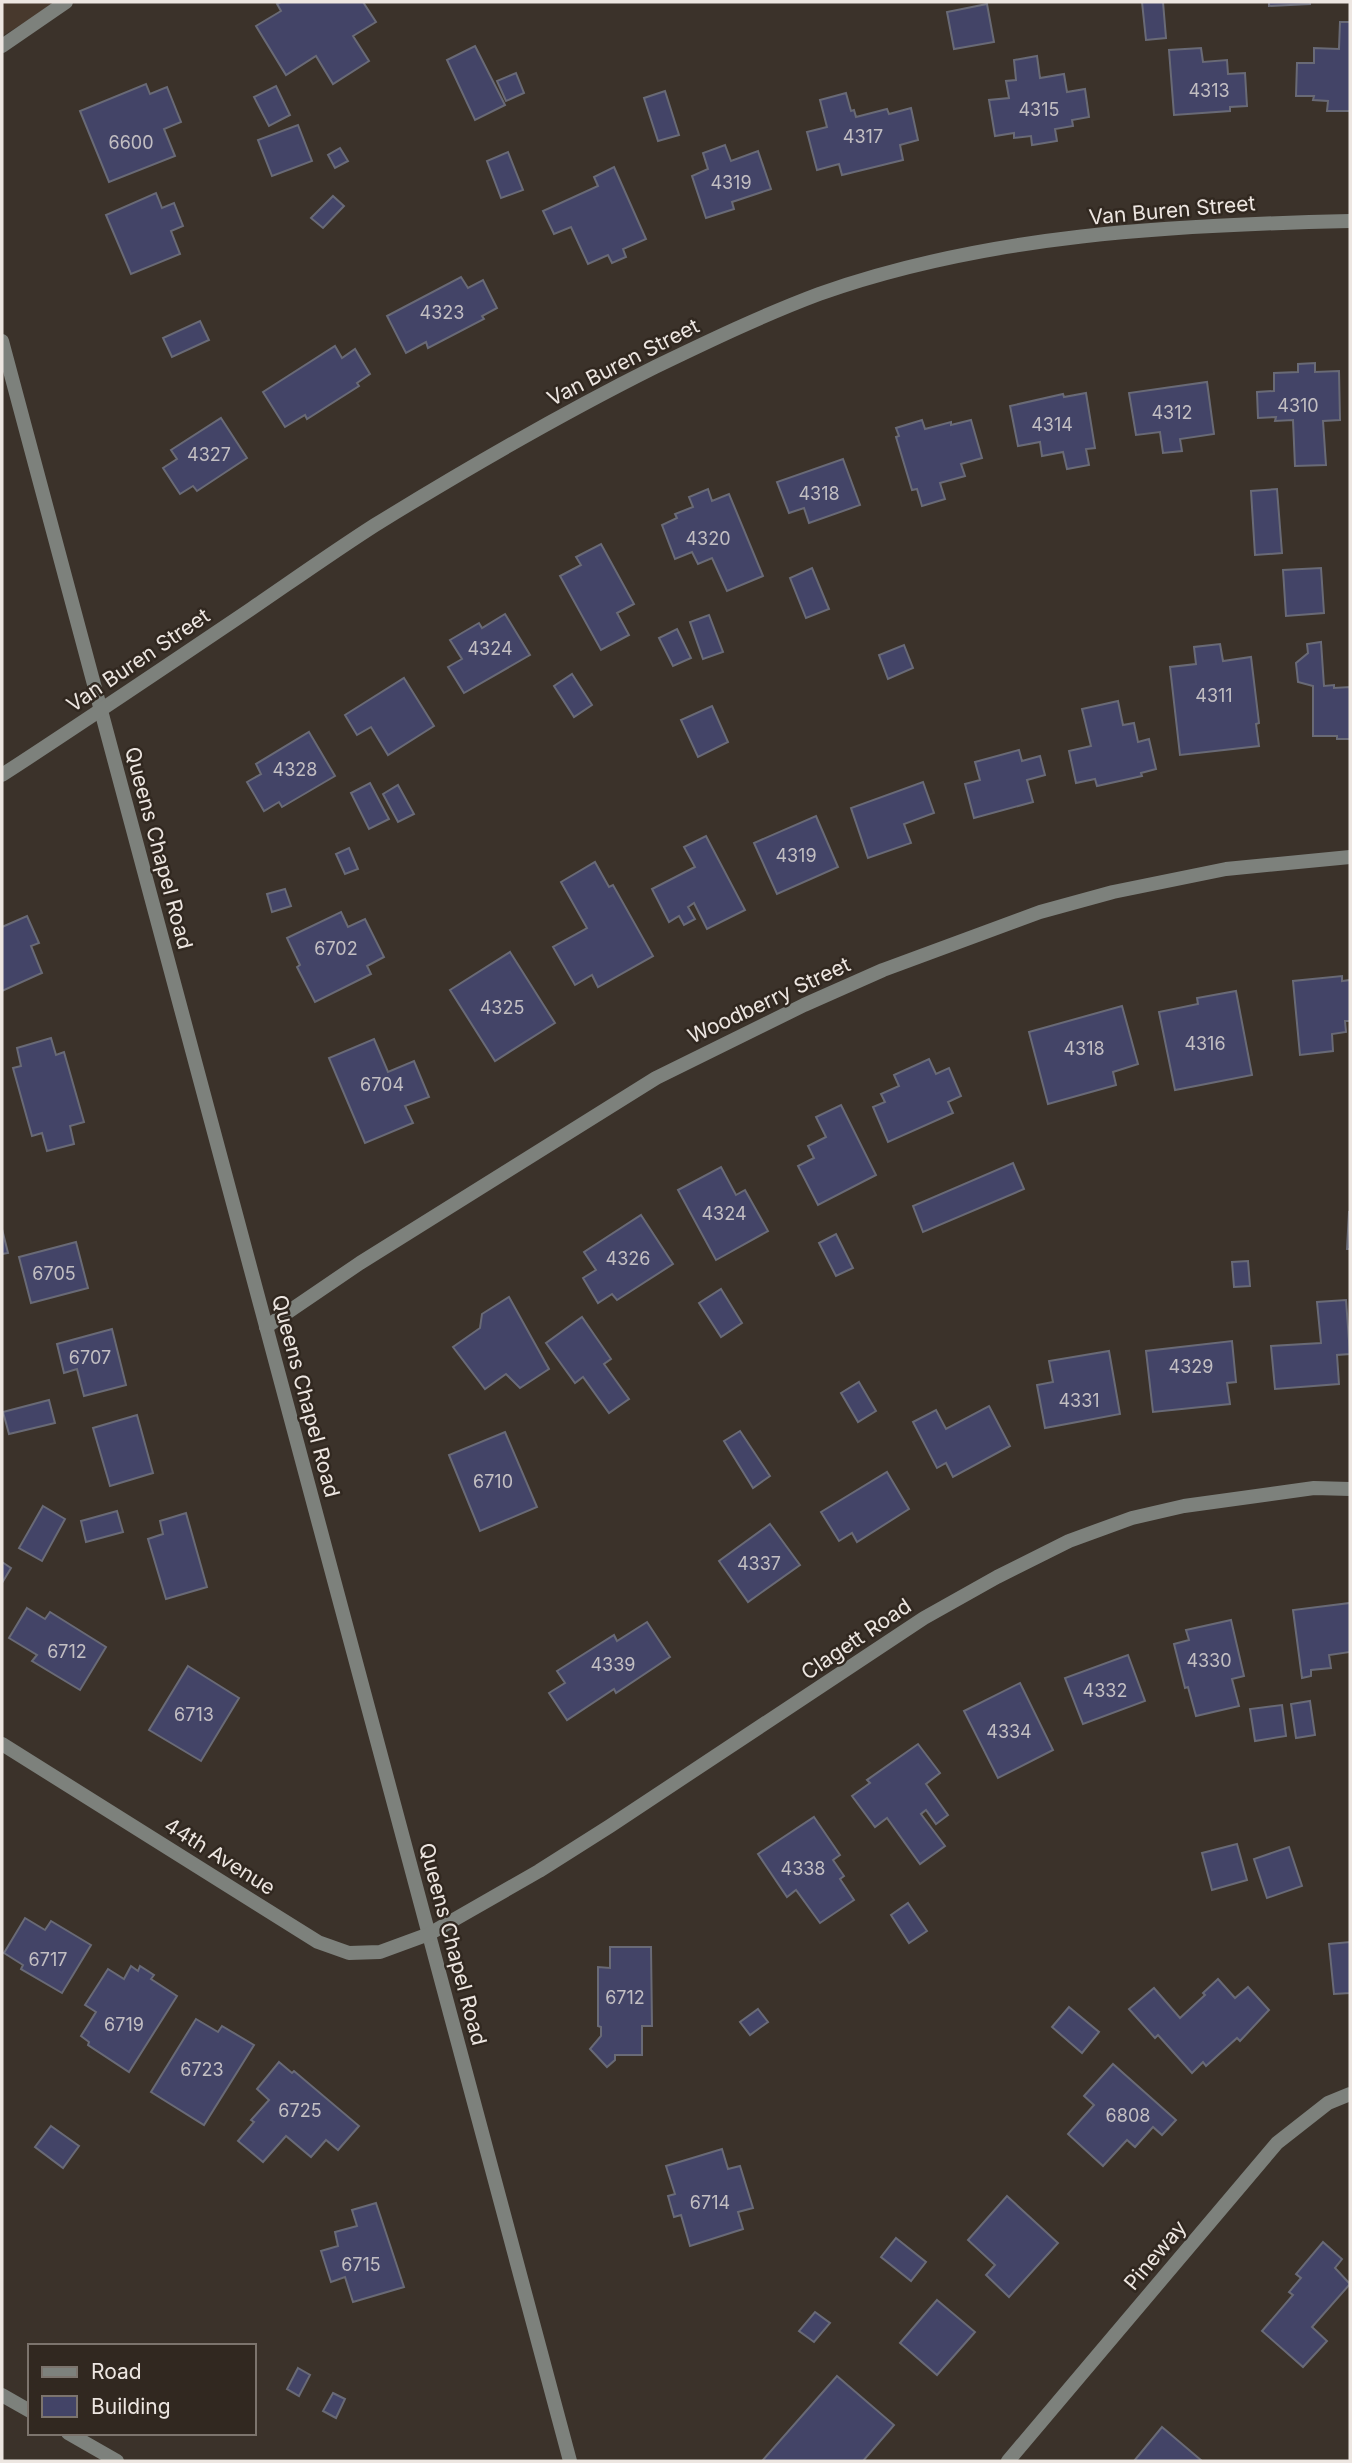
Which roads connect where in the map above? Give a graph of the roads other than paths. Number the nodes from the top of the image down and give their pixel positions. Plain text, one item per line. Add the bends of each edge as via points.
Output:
1 (66, 2) edge
2 (2, 46) edge
3 (1350, 222) edge
4 (2, 341) edge
5 (101, 711) junction
6 (2, 775) edge
7 (1350, 858) edge
8 (266, 1327) junction
9 (1350, 1489) edge
10 (2, 1744) edge
11 (429, 1934) junction
12 (1350, 2094) edge
13 (2, 2395) edge
14 (28, 2410) edge
15 (72, 2435) edge
16 (117, 2461) edge
17 (570, 2461) edge
18 (1008, 2461) edge

1 - 2 street
3 - 5 street, Van Buren Street via 1223,224 975,252 821,293 704,343 533,431 373,527
4 - 5 street, Queens Chapel Road
5 - 6 street, Van Buren Street
5 - 8 street, Queens Chapel Road
7 - 8 street, Woodberry Street via 1226,869 1113,892 1040,912 872,975 656,1078 360,1262
8 - 11 street, Queens Chapel Road
9 - 11 street, Clagett Road via 1314,1488 1184,1506 1132,1518 1069,1541 924,1618 610,1826
10 - 11 street, 44th Avenue via 318,1942 349,1953 380,1952
11 - 17 street, Queens Chapel Road
12 - 18 street, Pineway via 1328,2103 1276,2143
13 - 14 street
15 - 16 street

